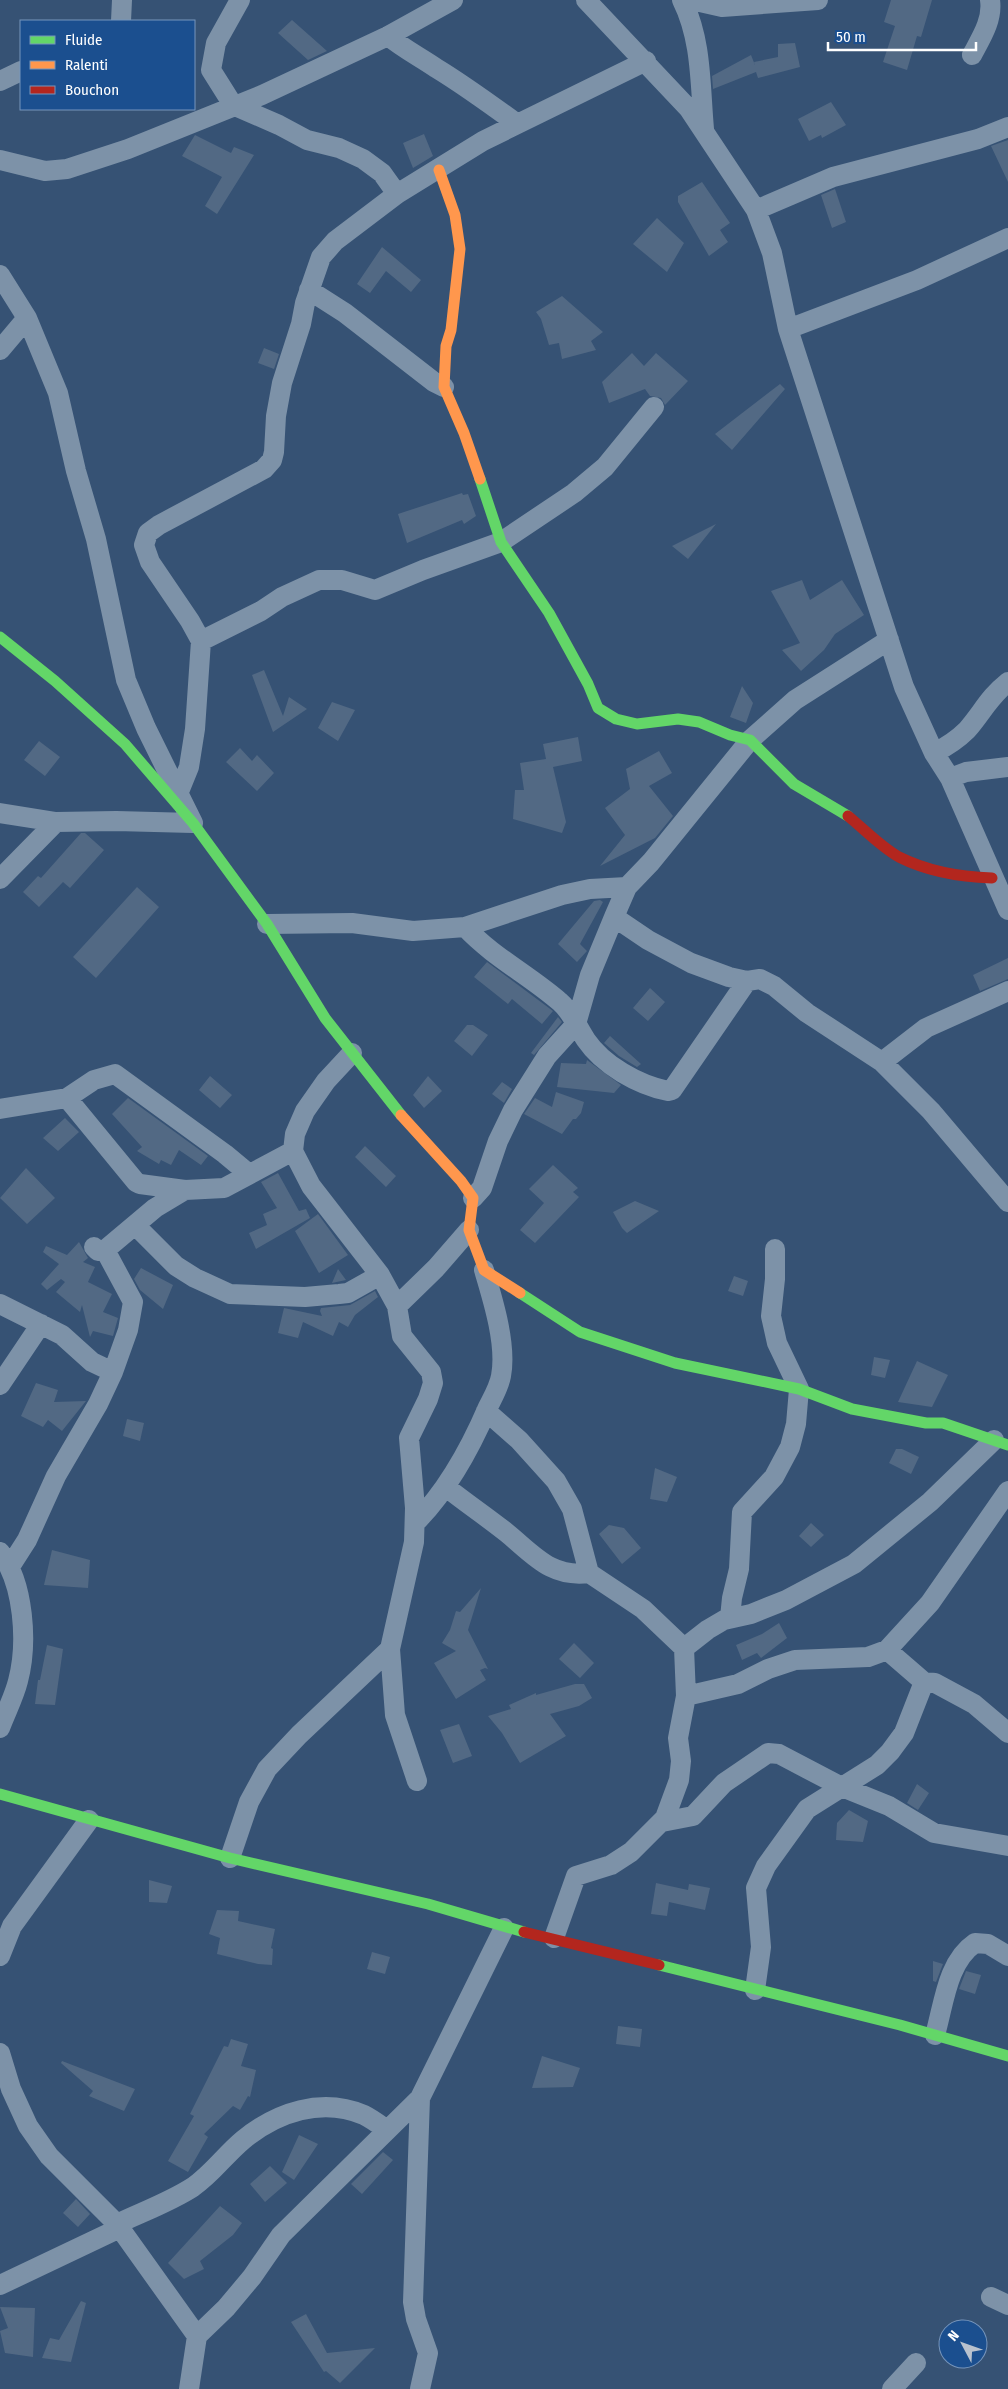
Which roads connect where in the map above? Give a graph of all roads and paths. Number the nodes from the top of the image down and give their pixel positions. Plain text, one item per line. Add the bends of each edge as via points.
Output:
1 (122, 0) edge
2 (240, 0) edge
3 (453, 0) edge
4 (586, 0) edge
5 (682, 0) edge
6 (692, 0) edge
7 (818, 0) edge
8 (990, 0) edge
9 (121, 20) edge
10 (388, 36) junction
11 (972, 55) dead end
12 (646, 61) junction
13 (202, 67) edge
14 (20, 71) edge
15 (1, 79) edge
16 (233, 106) junction
17 (516, 123) junction
18 (1008, 127) edge
19 (704, 129) junction
20 (0, 160) edge
21 (439, 170) junction
22 (397, 194) junction
23 (756, 210) junction
24 (1008, 238) edge
25 (0, 275) edge
26 (309, 290) junction
27 (27, 318) junction
28 (788, 329) junction
29 (0, 350) edge
30 (444, 387) junction
31 (654, 408) dead end
32 (502, 542) junction
33 (0, 636) edge
34 (889, 640) junction
35 (200, 641) junction
36 (1008, 682) edge
37 (750, 740) junction
38 (934, 753) junction
39 (1008, 767) edge
40 (950, 778) junction
41 (178, 794) junction
42 (0, 813) edge
43 (56, 822) junction
44 (193, 823) junction
45 (0, 879) edge
46 (998, 880) edge
47 (627, 887) junction
48 (1008, 910) edge
49 (614, 917) junction
50 (266, 924) junction
51 (465, 927) junction
52 (747, 981) junction
53 (1008, 990) edge
54 (576, 1024) junction
55 (352, 1053) junction
56 (882, 1062) junction
57 (67, 1098) junction
58 (0, 1109) edge
59 (293, 1151) junction
60 (249, 1174) junction
61 (185, 1190) junction
62 (473, 1198) junction
63 (1008, 1202) edge
64 (135, 1225) junction
65 (469, 1230) junction
66 (775, 1249) dead end
67 (484, 1270) junction
68 (380, 1275) junction
69 (0, 1304) edge
70 (397, 1306) junction
71 (41, 1324) junction
72 (113, 1372) junction
73 (0, 1385) edge
74 (799, 1389) junction
75 (486, 1411) junction
76 (1001, 1442) edge
77 (446, 1486) junction
78 (1008, 1491) edge
79 (414, 1523) junction
80 (5, 1559) edge
81 (589, 1573) junction
82 (730, 1618) junction
83 (684, 1648) junction
84 (390, 1649) junction
85 (887, 1650) junction
86 (924, 1682) junction
87 (686, 1696) junction
88 (0, 1728) edge
89 (1008, 1733) edge
90 (417, 1781) dead end
91 (842, 1787) junction
92 (0, 1794) edge
93 (89, 1820) junction
94 (662, 1822) junction
95 (1008, 1846) edge
96 (230, 1858) junction
97 (504, 1928) junction
98 (554, 1938) junction
99 (0, 1956) edge
100 (1008, 1956) edge
101 (755, 1990) junction
102 (935, 2035) junction
103 (0, 2053) edge
104 (1008, 2056) edge
105 (420, 2098) junction
106 (387, 2130) junction
107 (119, 2226) junction
108 (0, 2285) edge
109 (197, 2336) junction
110 (916, 2363) dead end
111 (189, 2389) edge
112 (420, 2389) edge
113 (892, 2389) edge

1 - 9 street
2 - 13 street
3 - 10 street
4 - 12 street
5 - 19 street via 692,20 697,43
6 - 7 street via 722,7
8 - 11 street via 992,10
10 - 16 street
10 - 17 street
12 - 17 street
12 - 19 street
13 - 16 street
14 - 15 street
16 - 20 street via 128,149 67,169 45,172
16 - 22 street via 307,140 339,148 363,159 382,173
17 - 21 street
18 - 23 street via 978,139 833,177
19 - 23 street
21 - 22 street
21 - 30 street via 455,215 460,249 451,330 446,346
22 - 26 street via 335,241 321,257
23 - 28 street via 772,253
24 - 28 street via 918,280
25 - 27 street
26 - 30 street via 345,312
26 - 35 street via 282,383 272,460 264,469 158,525 148,533 144,545 150,562
27 - 29 street
27 - 41 street via 58,393 96,538 126,680
28 - 34 street
30 - 32 street via 464,433
31 - 32 street via 605,467
32 - 35 street via 375,590 342,580 319,580 282,596 261,611
32 - 37 street via 548,613 598,708 616,719 637,724 678,719 699,722
33 - 44 street via 125,744
34 - 37 street via 795,700
34 - 38 street via 904,687
35 - 41 street via 195,729 189,767
36 - 38 street via 985,703 967,729
37 - 46 street via 794,784 846,815 898,856 938,872
37 - 47 street
38 - 40 street
39 - 40 street via 966,772
40 - 46 street
41 - 44 street
42 - 43 street
43 - 44 street
43 - 45 street
44 - 50 street
46 - 48 street
47 - 49 street
47 - 51 street via 590,888
49 - 52 street via 648,940 691,962
49 - 54 street via 590,975
50 - 51 street via 352,923 413,931
50 - 55 street via 325,1018
51 - 54 street via 481,944 563,1004
52 - 54 street via 672,1090 629,1076 613,1066 588,1043
52 - 56 street via 760,979 774,986 807,1013
53 - 56 street via 926,1028
54 - 62 street via 539,1068 513,1110 482,1188
55 - 59 street via 326,1081 305,1111 295,1134
55 - 62 street
56 - 63 street via 931,1111
57 - 58 street
57 - 60 street via 94,1080 115,1074
57 - 61 street via 136,1182
59 - 60 street
59 - 68 street via 312,1186
60 - 61 street via 224,1188
61 - 64 street
62 - 65 street
64 - 68 street via 176,1266 230,1294 305,1297 348,1293
64 - 72 street via 99,1249 133,1302 128,1330
65 - 67 street
65 - 70 street
66 - 74 street via 771,1316 777,1344
67 - 74 street via 580,1332 675,1363
67 - 75 street via 494,1304 501,1358 501,1375
68 - 70 street
69 - 71 street
70 - 79 street via 402,1336 431,1372 433,1383 409,1438
71 - 72 street via 71,1341 92,1362
71 - 73 street
72 - 80 street via 56,1476 27,1540
74 - 76 street via 852,1409 926,1424 943,1423
74 - 82 street via 790,1447 774,1477 742,1512 739,1569
75 - 77 street
75 - 81 street via 520,1440 556,1481 572,1509
76 - 82 street via 854,1564 786,1600 751,1614
77 - 79 street
77 - 81 street via 540,1563 576,1575
78 - 85 street via 930,1603
79 - 84 street via 414,1542
80 - 88 street via 21,1603 21,1652 18,1680
81 - 83 street via 643,1609
82 - 83 street via 707,1630
83 - 87 street
84 - 90 street via 395,1715
84 - 96 street via 267,1769 249,1802
85 - 86 street
85 - 87 street via 868,1658 795,1660 738,1684
86 - 89 street via 935,1683 974,1704
86 - 91 street via 904,1733 890,1752 877,1765
87 - 94 street via 678,1738 679,1780
91 - 94 street via 779,1754 768,1753 724,1783 693,1816
91 - 95 street via 889,1806 934,1834
91 - 101 street via 807,1809 777,1848 756,1888 761,1947
92 - 93 street
93 - 96 street
93 - 99 street via 12,1926
94 - 98 street via 631,1852 611,1865 576,1876
96 - 97 street via 428,1904
97 - 98 street
97 - 105 street
98 - 101 street
100 - 102 street via 988,1944 975,1943 965,1950 955,1964
101 - 102 street
102 - 104 street
103 - 107 street via 11,2089 28,2126 49,2156
105 - 106 street
105 - 112 street via 413,2302 428,2353
106 - 107 street via 365,2116 343,2110 317,2107 295,2110 243,2140 191,2188
106 - 109 street via 281,2235 252,2277
107 - 108 street
107 - 109 street
109 - 111 street
110 - 113 street

